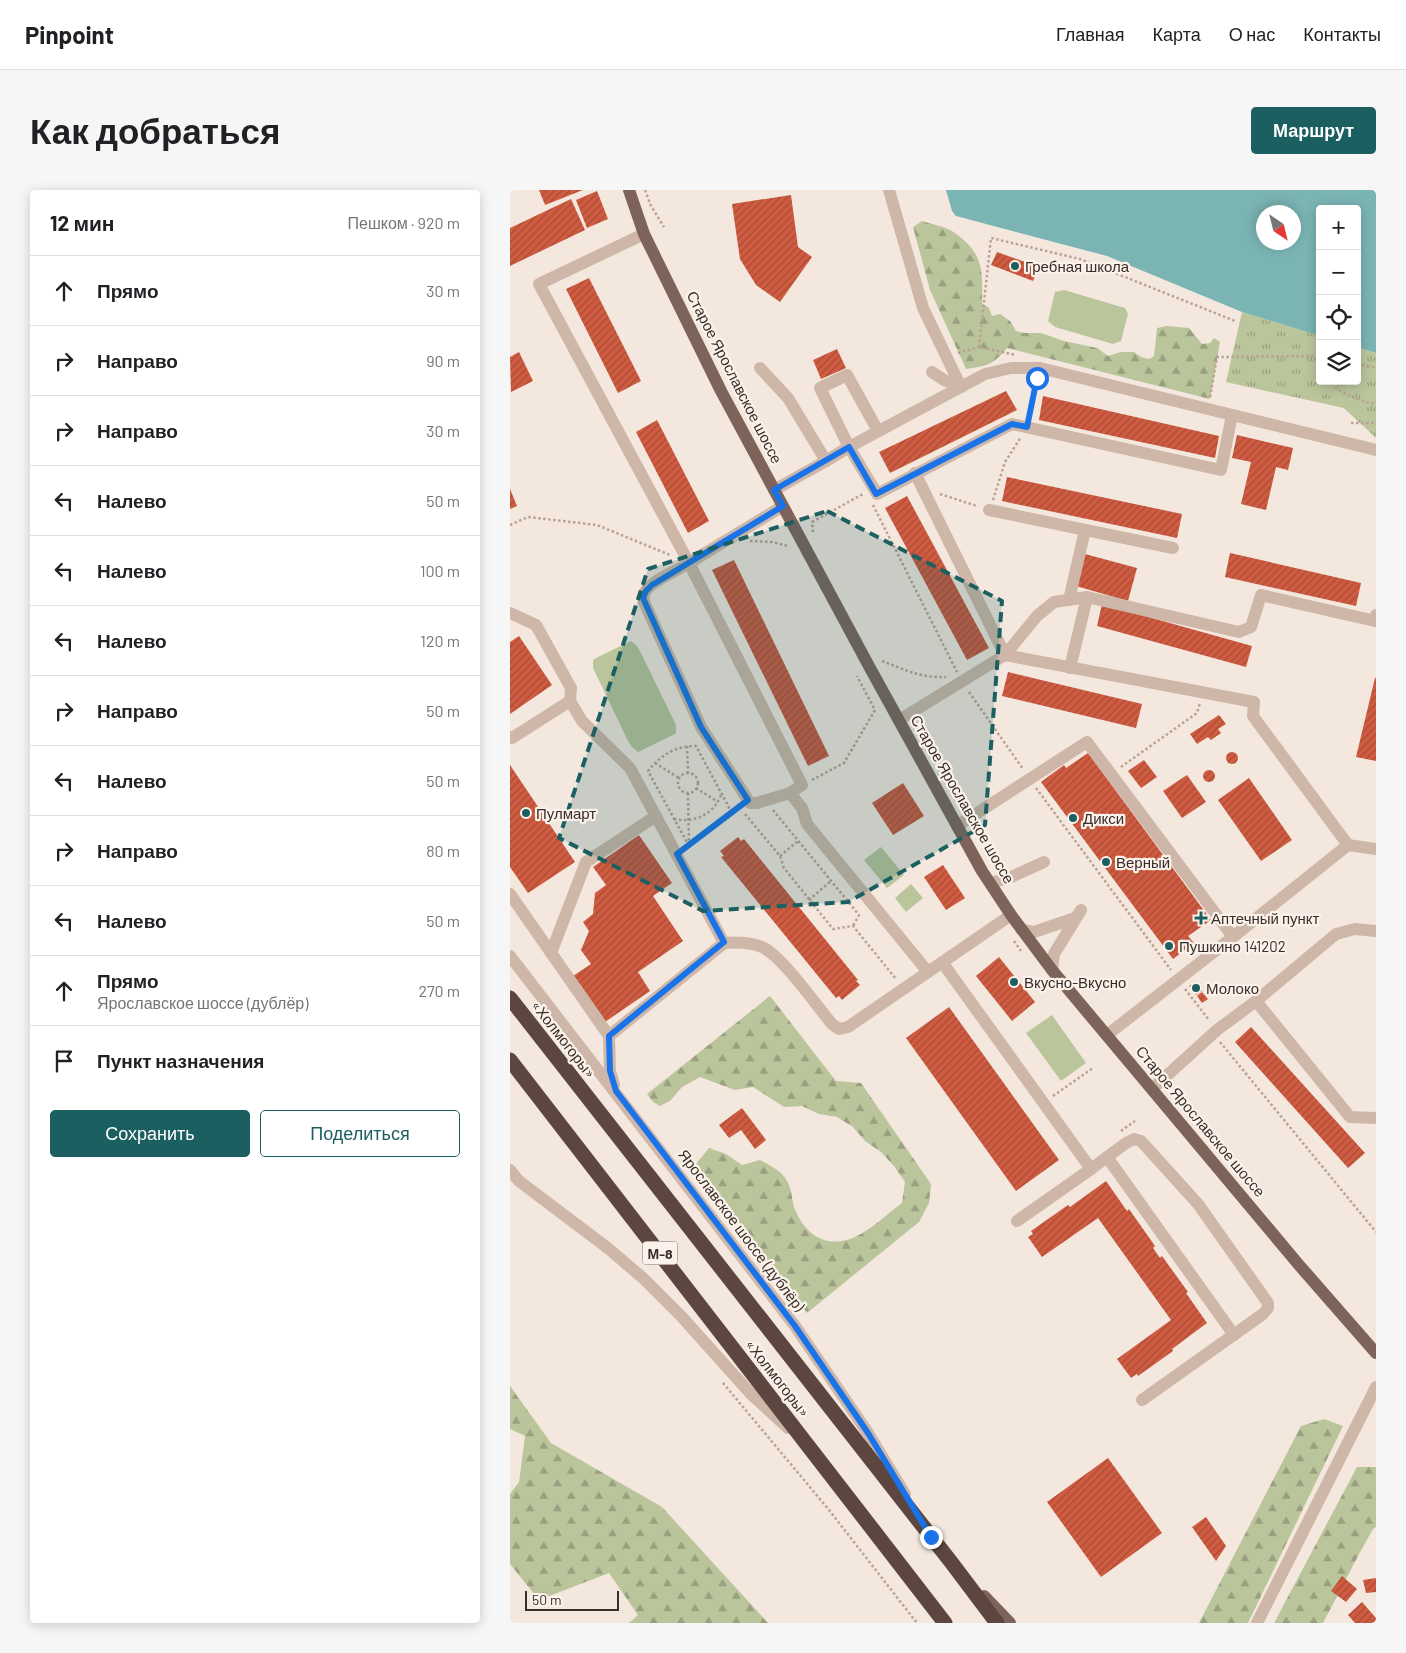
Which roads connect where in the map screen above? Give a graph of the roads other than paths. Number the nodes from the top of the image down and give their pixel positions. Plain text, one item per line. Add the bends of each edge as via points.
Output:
1 (629, 190) edge
2 (889, 190) edge
3 (644, 234) junction
4 (760, 368) dead end
5 (932, 372) dead end
6 (961, 387) junction
7 (1232, 415) junction
8 (878, 432) junction
9 (849, 447) junction
10 (1376, 450) edge
11 (826, 461) junction
12 (915, 473) junction
13 (774, 490) junction
14 (783, 506) junction
15 (989, 510) road end
16 (1085, 530) junction
17 (1174, 548) dead end
18 (689, 563) junction
19 (1087, 597) junction
20 (1069, 600) junction
21 (510, 613) edge
22 (1376, 615) edge
23 (1005, 655) junction
24 (1070, 668) junction
25 (570, 701) junction
26 (899, 720) junction
27 (510, 737) edge
28 (790, 793) junction
29 (656, 816) junction
30 (957, 826) junction
31 (1348, 845) junction
32 (1376, 849) edge
33 (1044, 862) dead end
34 (991, 883) junction
35 (510, 894) edge
36 (1011, 915) junction
37 (1021, 929) junction
38 (1376, 931) edge
39 (1233, 936) junction
40 (724, 942) junction
41 (551, 954) junction
42 (510, 956) edge
43 (942, 962) junction
44 (1052, 970) junction
45 (928, 972) junction
46 (510, 998) edge
47 (1256, 1001) junction
48 (1107, 1035) junction
49 (609, 1036) junction
50 (510, 1060) edge
51 (1152, 1088) junction
52 (635, 1116) junction
53 (1376, 1118) edge
54 (1106, 1157) junction
55 (1090, 1169) junction
56 (510, 1170) edge
57 (1017, 1221) dead end
58 (1234, 1335) junction
59 (1376, 1353) edge
60 (1376, 1386) edge
61 (1142, 1400) dead end
62 (809, 1446) junction
63 (931, 1537) junction
64 (951, 1562) junction
65 (945, 1623) edge
66 (997, 1623) edge
67 (1010, 1623) edge
68 (1257, 1623) edge

1 - 3 main road, Старое Ярославское шоссе
2 - 6 street via 923,308
3 - 13 main road, Старое Ярославское шоссе via 721,392
3 - 18 street via 539,284
4 - 11 street via 788,398
5 - 6 street
6 - 7 street via 985,374 1011,368 1040,368
6 - 8 street
7 - 10 street
7 - 12 street via 1221,470 1012,424
8 - 9 street
8 - 9 street via 847,375 820,388
9 - 11 street
9 - 12 street via 876,494
11 - 13 street
12 - 23 street
13 - 14 main road, Старое Ярославское шоссе
14 - 18 street
14 - 26 main road, Старое Ярославское шоссе
15 - 16 street
16 - 17 street
16 - 20 street
18 - 28 street via 802,785
18 - 28 street via 652,585 643,598 701,727 748,800 754,804
19 - 20 street
19 - 22 street via 1239,632 1251,627 1261,595 1375,621
19 - 24 street
20 - 23 street via 1054,602 1037,616
21 - 25 street via 536,625 571,688
23 - 24 street
23 - 26 street via 961,679
24 - 31 street via 1254,702 1253,716
25 - 27 street
25 - 29 street via 582,721 630,768
26 - 30 main road, Старое Ярославское шоссе
28 - 45 street via 802,808 807,824
29 - 40 street
29 - 41 street via 586,862
30 - 34 main road, Старое Ярославское шоссе
30 - 39 street via 1087,742
31 - 32 street
31 - 39 street
33 - 34 street
34 - 36 main road, Старое Ярославское шоссе
35 - 41 street
36 - 37 main road, Старое Ярославское шоссе
36 - 43 street
37 - 44 main road, Старое Ярославское шоссе
37 - 44 street via 1034,932 1078,914 1054,954
38 - 47 street via 1355,929 1336,934
39 - 48 street
40 - 45 street via 741,941 761,946 774,954 839,1029 848,1028
40 - 49 street
41 - 49 street
42 - 52 street, Ярославское шоссе (дублёр)
43 - 45 street
43 - 55 street
44 - 48 main road, Старое Ярославское шоссе
46 - 63 highway, «Холмогоры» / М-8
47 - 51 street via 1217,1030
47 - 53 street via 1350,1117
48 - 51 main road, Старое Ярославское шоссе
49 - 52 street via 610,1071 616,1091
50 - 62 highway, «Холмогоры» / М-8
51 - 59 main road, Старое Ярославское шоссе via 1299,1266
52 - 63 street, Ярославское шоссе (дублёр) via 795,1326 868,1433
54 - 55 street
54 - 58 street
54 - 58 street via 1134,1139 1140,1141 1198,1204 1268,1303 1263,1314
55 - 57 street
56 - 62 street via 519,1181 644,1279 751,1394
58 - 61 street
60 - 68 street
62 - 65 highway, «Холмогоры» / М-8
63 - 64 highway, «Холмогоры» / М-8
64 - 66 highway, «Холмогоры» / М-8
64 - 67 main road

